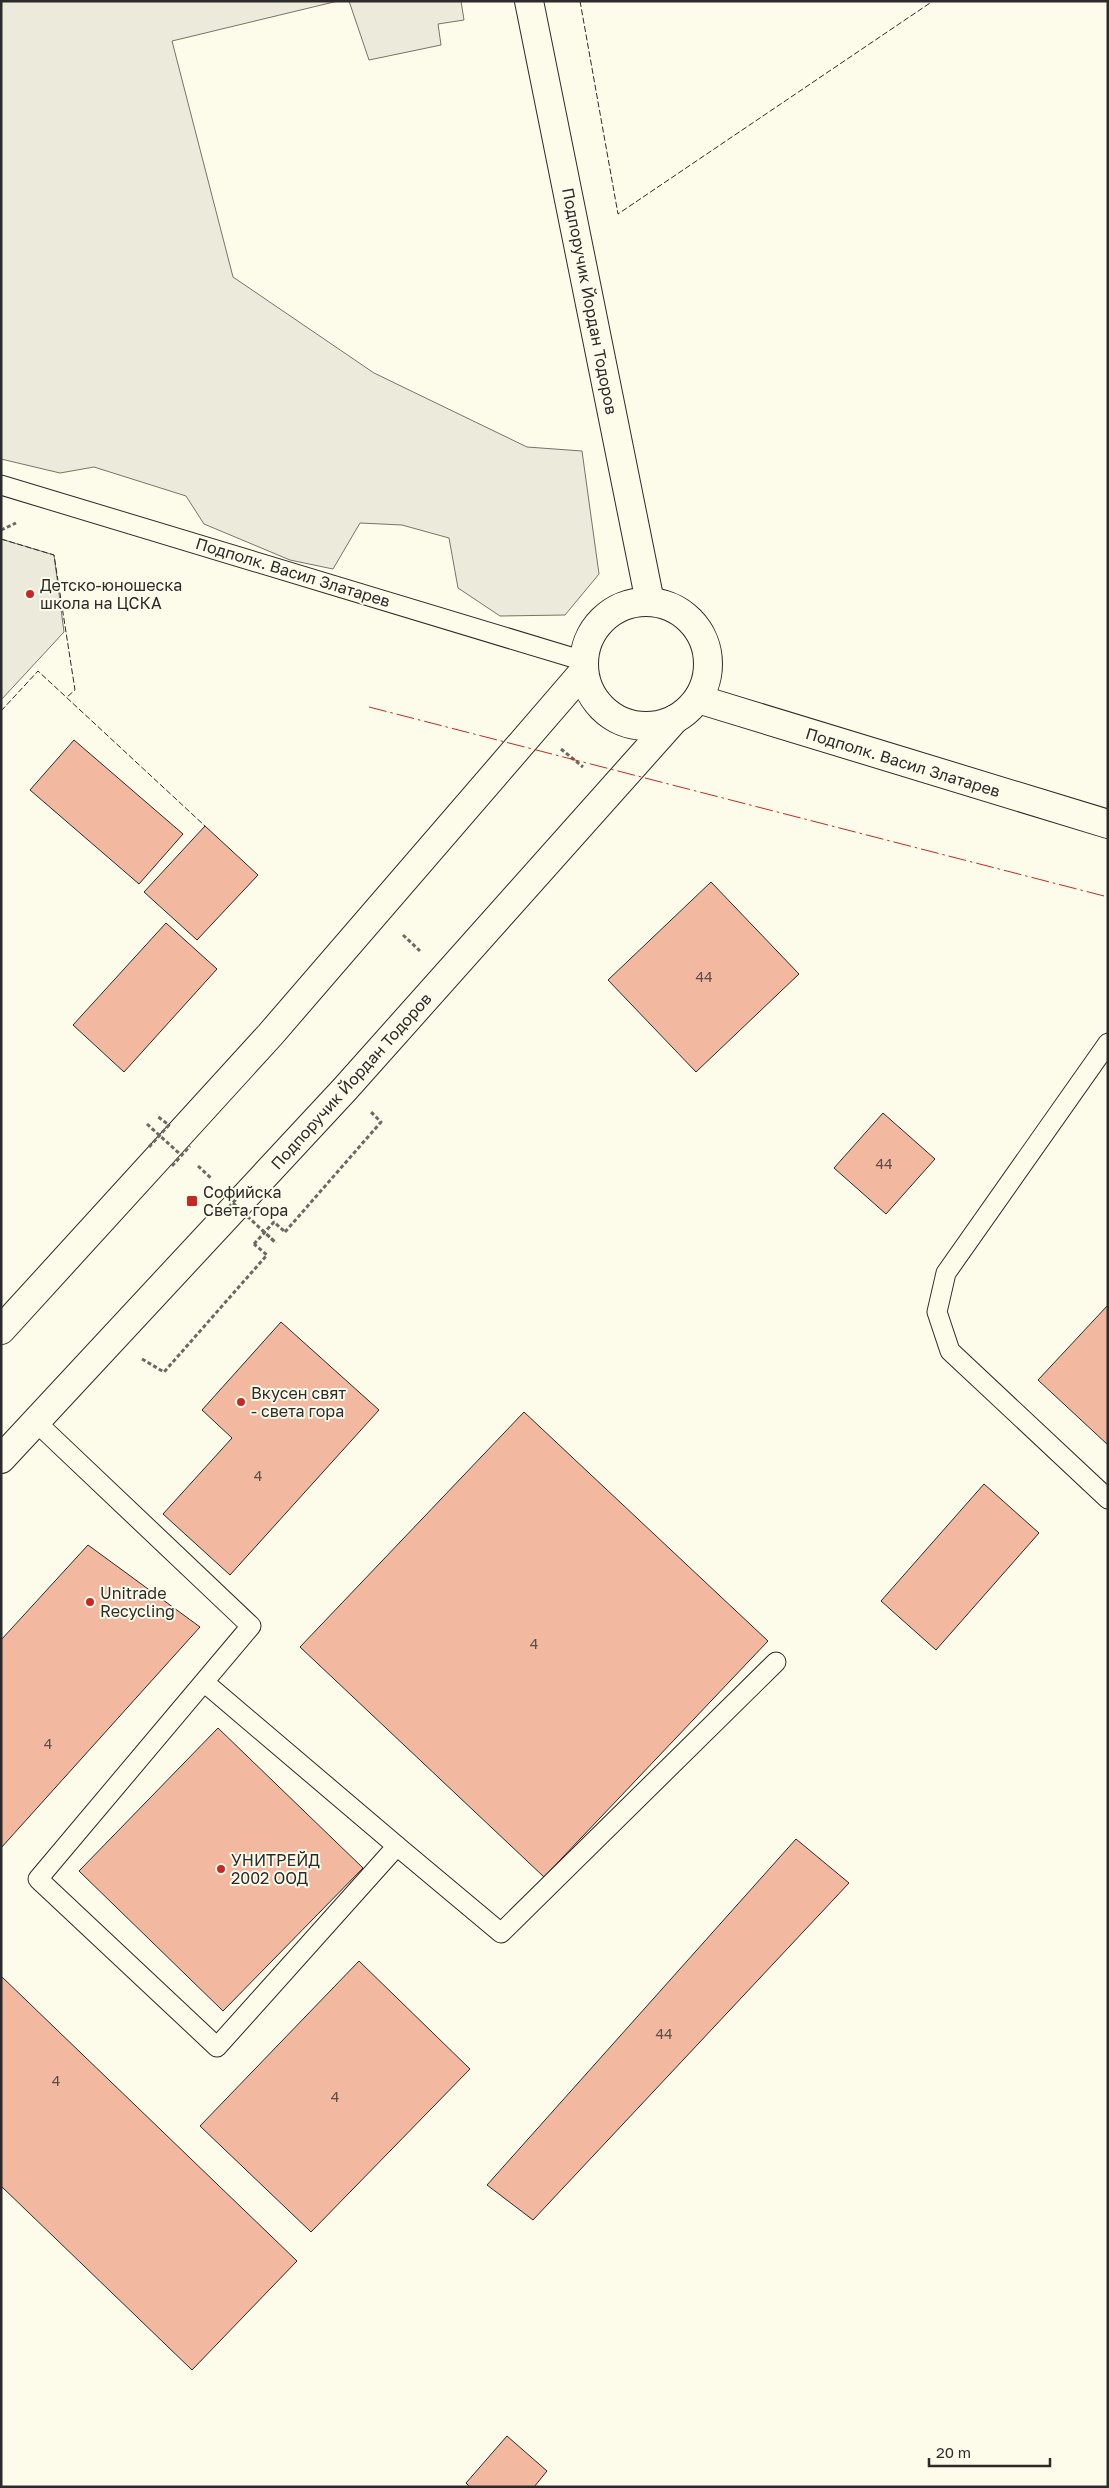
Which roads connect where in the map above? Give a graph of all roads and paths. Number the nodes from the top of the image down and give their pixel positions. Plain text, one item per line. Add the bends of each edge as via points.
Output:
1 (529, 1) edge
2 (1, 485) edge
3 (650, 602) junction
4 (584, 666) junction
5 (698, 699) junction
6 (674, 719) junction
7 (535, 728) junction
8 (611, 790) junction
9 (1108, 824) edge
10 (378, 909) junction
11 (444, 977) junction
12 (1108, 1043) edge
13 (157, 1116) dead end
14 (381, 1122) dead end
15 (147, 1124) dead end
16 (173, 1150) junction
17 (192, 1161) dead end
18 (219, 1185) dead end
19 (234, 1202) junction
20 (265, 1232) junction
21 (276, 1243) dead end
22 (1, 1330) edge
23 (164, 1372) dead end
24 (36, 1422) junction
25 (1, 1459) edge
26 (1108, 1499) edge
27 (776, 1662) dead end
28 (204, 1682) junction
29 (397, 1846) junction

1 - 3 street, Подпоручик Йордан Тодоров
2 - 4 lane, Подполк. Васил Златарев
3 - 4 street via 618,608 605,617 587,644
3 - 5 street via 683,614 696,627 704,643 708,660 706,678
4 - 6 street via 590,690 601,706 617,719 636,725 656,725
4 - 7 street
5 - 6 street
5 - 9 street, Подполк. Васил Златарев
6 - 8 street, Подпоручик Йордан Тодоров
7 - 8 path
7 - 10 street
8 - 11 street, Подпоручик Йордан Тодоров
10 - 11 path
10 - 16 street
11 - 19 street, Подпоручик Йордан Тодоров
12 - 26 lane via 946,1273 937,1312 950,1352
13 - 16 path, bridge via 169,1125
14 - 20 path, bridge via 285,1232 274,1222
15 - 16 path, bridge
16 - 22 street
17 - 18 path
19 - 20 path, bridge
19 - 24 street, Подпоручик Йордан Тодоров
20 - 21 path, bridge
20 - 23 path, bridge via 254,1244 267,1255
24 - 25 street, Подпоручик Йордан Тодоров
24 - 28 lane via 252,1626
27 - 29 lane via 501,1933
28 - 29 lane
28 - 29 lane via 38,1880 217,2047

